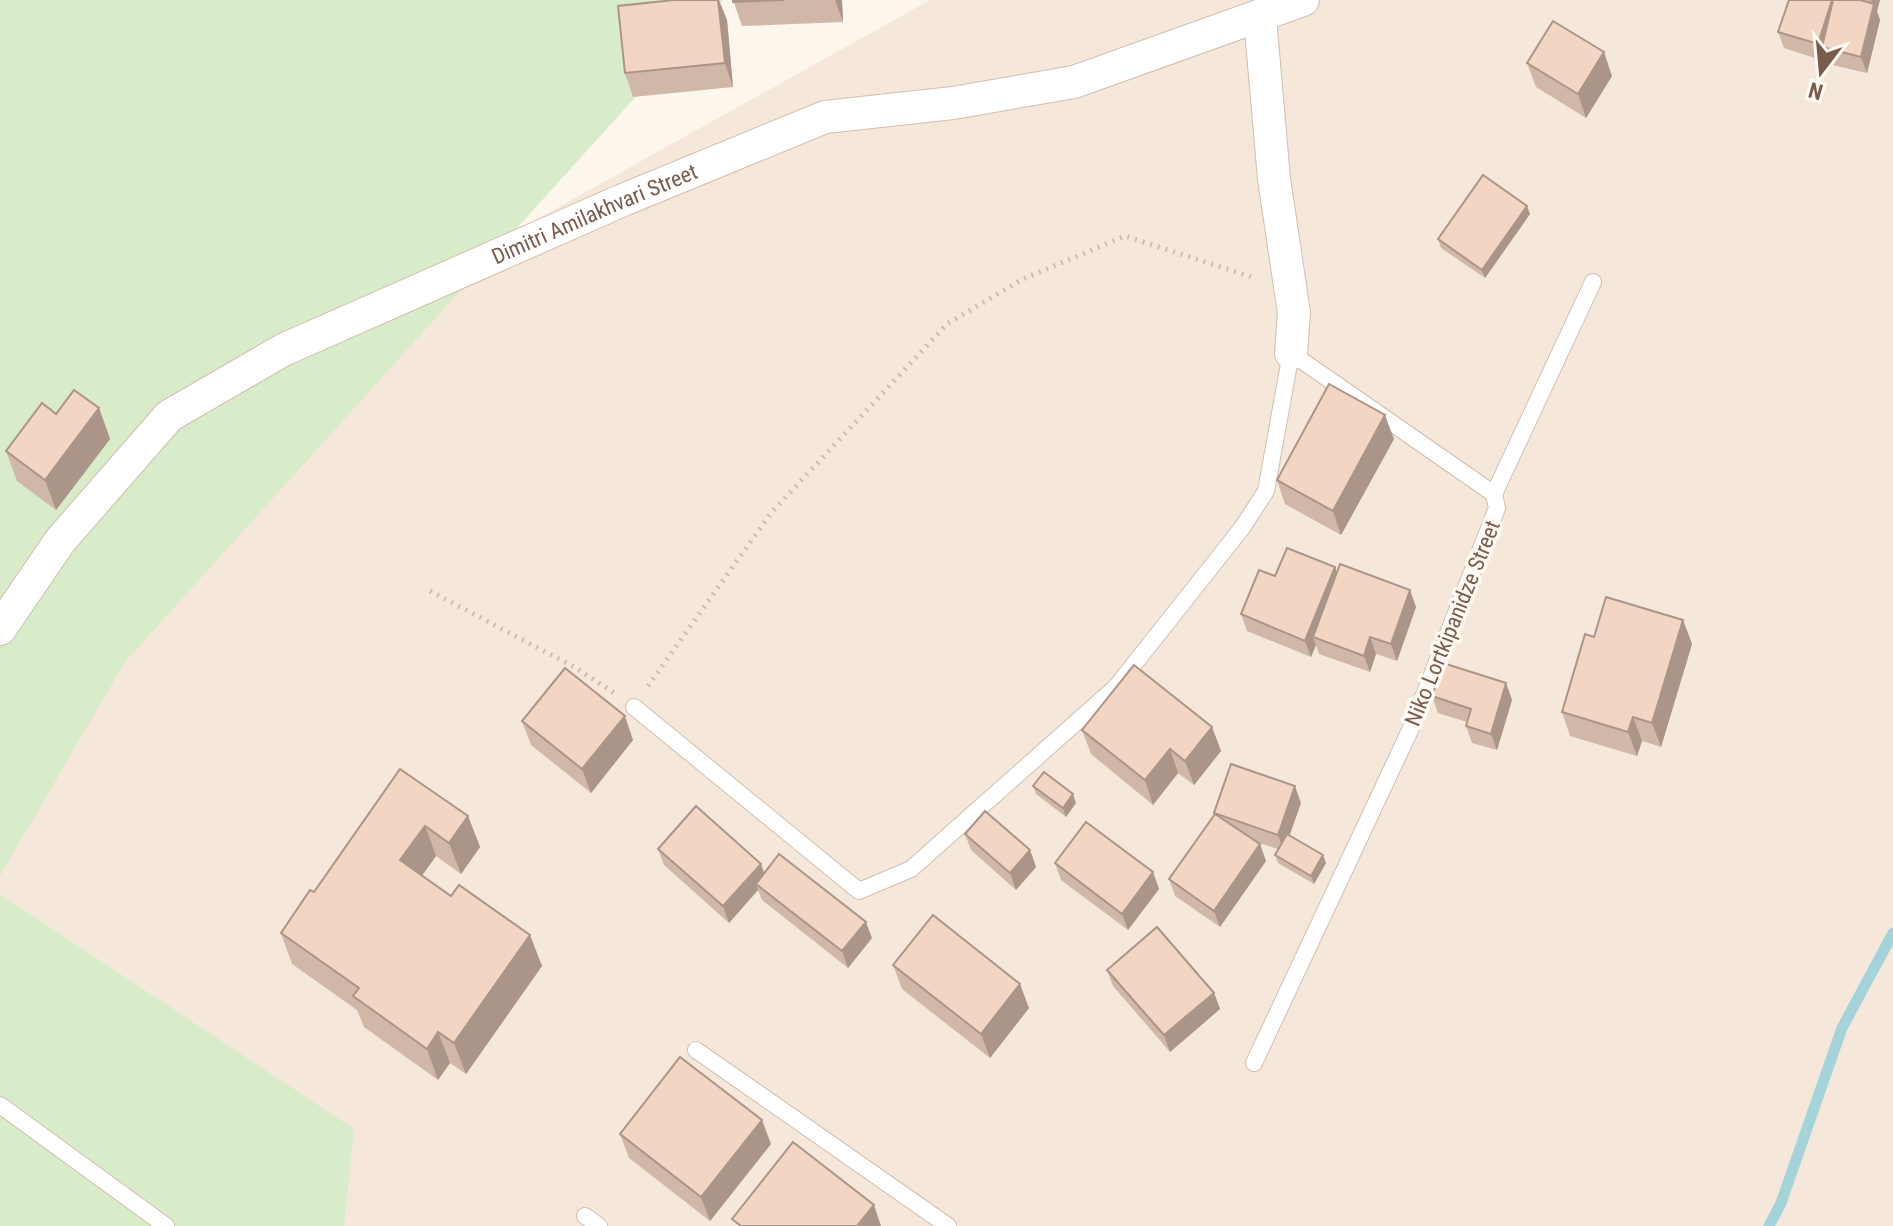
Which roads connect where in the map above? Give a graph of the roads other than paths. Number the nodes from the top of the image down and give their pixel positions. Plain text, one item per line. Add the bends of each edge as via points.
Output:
1 (1303, 0) edge
2 (1260, 18) junction
3 (1593, 282) dead end
4 (1291, 353) junction
5 (1494, 494) junction
6 (0, 629) edge
7 (634, 707) road end
8 (696, 1050) dead end
9 (1254, 1063) dead end
10 (0, 1105) edge
11 (166, 1226) edge
12 (948, 1226) edge

1 - 2 street, Dimitri Amilakhvari Street
2 - 4 street via 1274,179 1294,313
2 - 6 street, Dimitri Amilakhvari Street via 1074,82 825,117 283,350 169,416 60,541
3 - 5 lane
4 - 5 lane, Niko Lortkipanidze Street
4 - 7 lane via 1266,491 1242,528 1116,687 911,869 859,891
5 - 9 lane, Niko Lortkipanidze Street via 1493,527 1412,726
8 - 12 lane
10 - 11 lane

